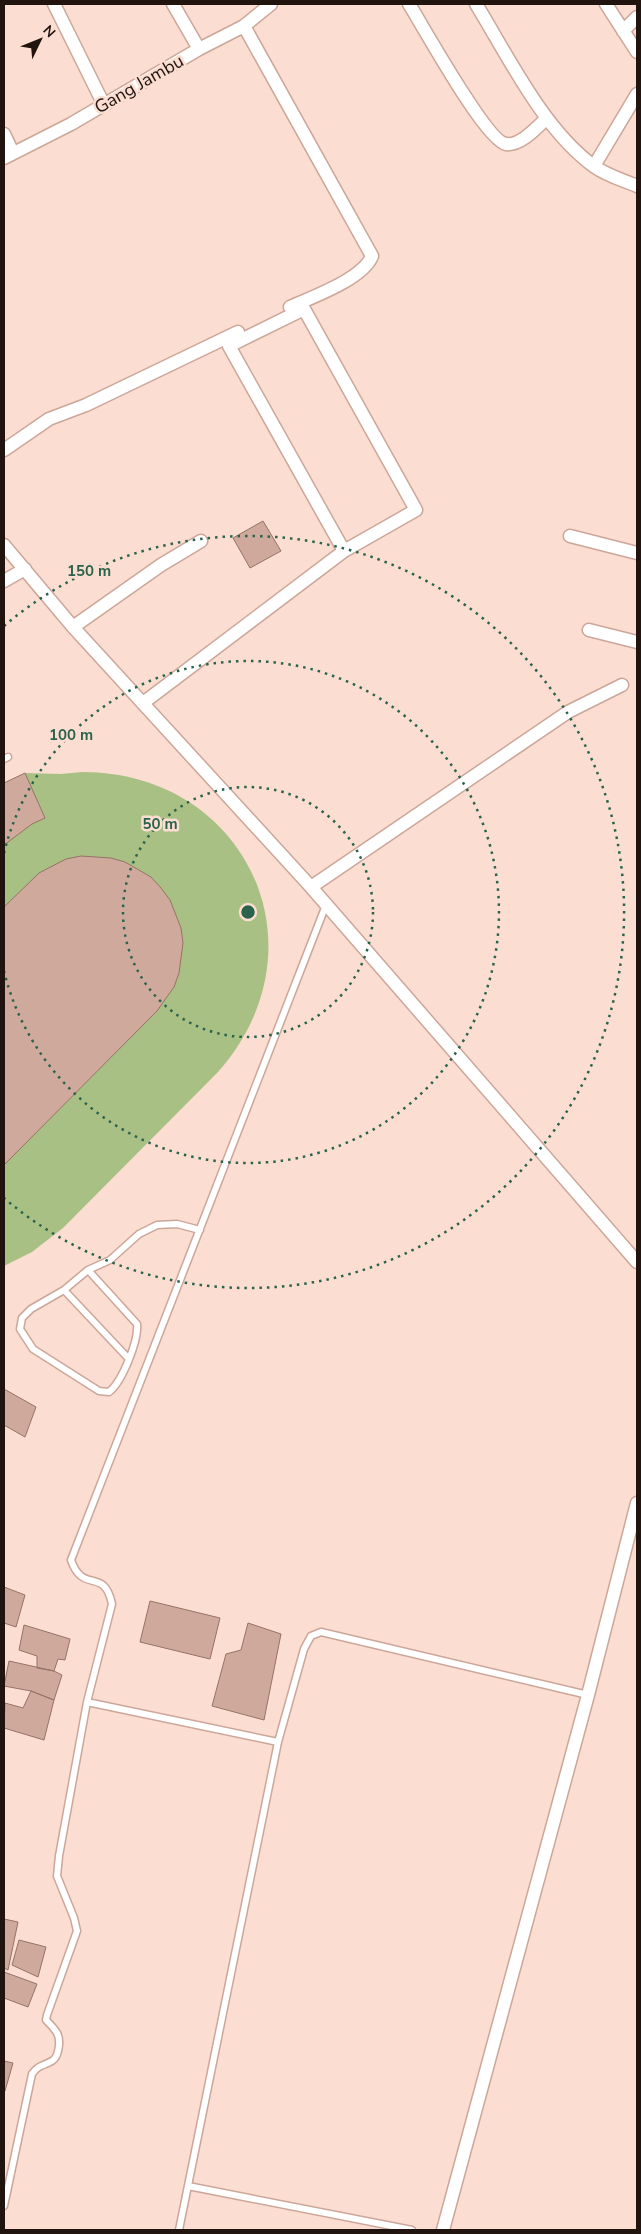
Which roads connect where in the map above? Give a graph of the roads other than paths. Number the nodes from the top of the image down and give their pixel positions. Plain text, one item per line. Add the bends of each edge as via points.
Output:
1 (54, 4) edge
2 (173, 4) edge
3 (271, 4) edge
4 (410, 4) edge
5 (476, 4) edge
6 (606, 4) edge
7 (637, 17) edge
8 (244, 26) junction
9 (624, 31) junction
10 (199, 49) junction
11 (637, 52) edge
12 (637, 94) edge
13 (104, 105) junction
14 (547, 118) junction
15 (4, 134) edge
16 (8, 156) edge
17 (594, 166) junction
18 (637, 186) edge
19 (4, 450) edge
20 (570, 536) dead end
21 (201, 541) dead end
22 (4, 545) edge
23 (344, 550) junction
24 (637, 553) edge
25 (25, 569) junction
26 (4, 581) edge
27 (73, 627) junction
28 (589, 630) dead end
29 (637, 642) edge
30 (622, 685) dead end
31 (143, 703) junction
32 (310, 887) junction
33 (326, 905) junction
34 (200, 1230) junction
35 (637, 1262) edge
36 (88, 1270) junction
37 (64, 1290) junction
38 (128, 1358) junction
39 (637, 1503) edge
40 (588, 1695) junction
41 (87, 1702) junction
42 (278, 1742) junction
43 (188, 2186) junction
44 (4, 2206) edge
45 (179, 2230) edge
46 (412, 2230) edge
47 (444, 2230) edge

1 - 13 street
2 - 10 street
3 - 8 street, Gang Jambu
4 - 14 street via 477,114 499,142 506,144 521,140
5 - 14 street
6 - 9 street
7 - 9 street
8 - 10 street, Gang Jambu
8 - 19 street via 368,248 372,256 368,265 300,302 50,420
9 - 11 street
10 - 13 street, Gang Jambu
12 - 17 street
13 - 16 street, Gang Jambu
14 - 17 street
15 - 16 street
17 - 18 street
20 - 24 street
21 - 27 street
22 - 25 street
23 - 23 street via 229,346 304,309 416,510
23 - 31 street
25 - 26 street
25 - 27 street
27 - 31 street
28 - 29 street
30 - 32 street via 568,712
31 - 32 street
32 - 33 street
33 - 34 lane
33 - 35 street
34 - 36 lane via 177,1224 157,1225 139,1234 110,1260
34 - 41 lane via 71,1560 76,1574 104,1584 112,1604
36 - 37 lane
36 - 38 lane via 137,1324 138,1334
37 - 38 lane
37 - 38 lane via 31,1308 22,1318 20,1329 33,1349 99,1391 109,1392 117,1386
39 - 40 street
40 - 42 lane via 321,1632 311,1636 304,1649
40 - 47 street
41 - 42 lane
41 - 44 lane via 58,1856 57,1876 77,1931 46,2020 58,2033 57,2056 37,2067 32,2074
42 - 43 lane
43 - 45 lane
43 - 46 lane

